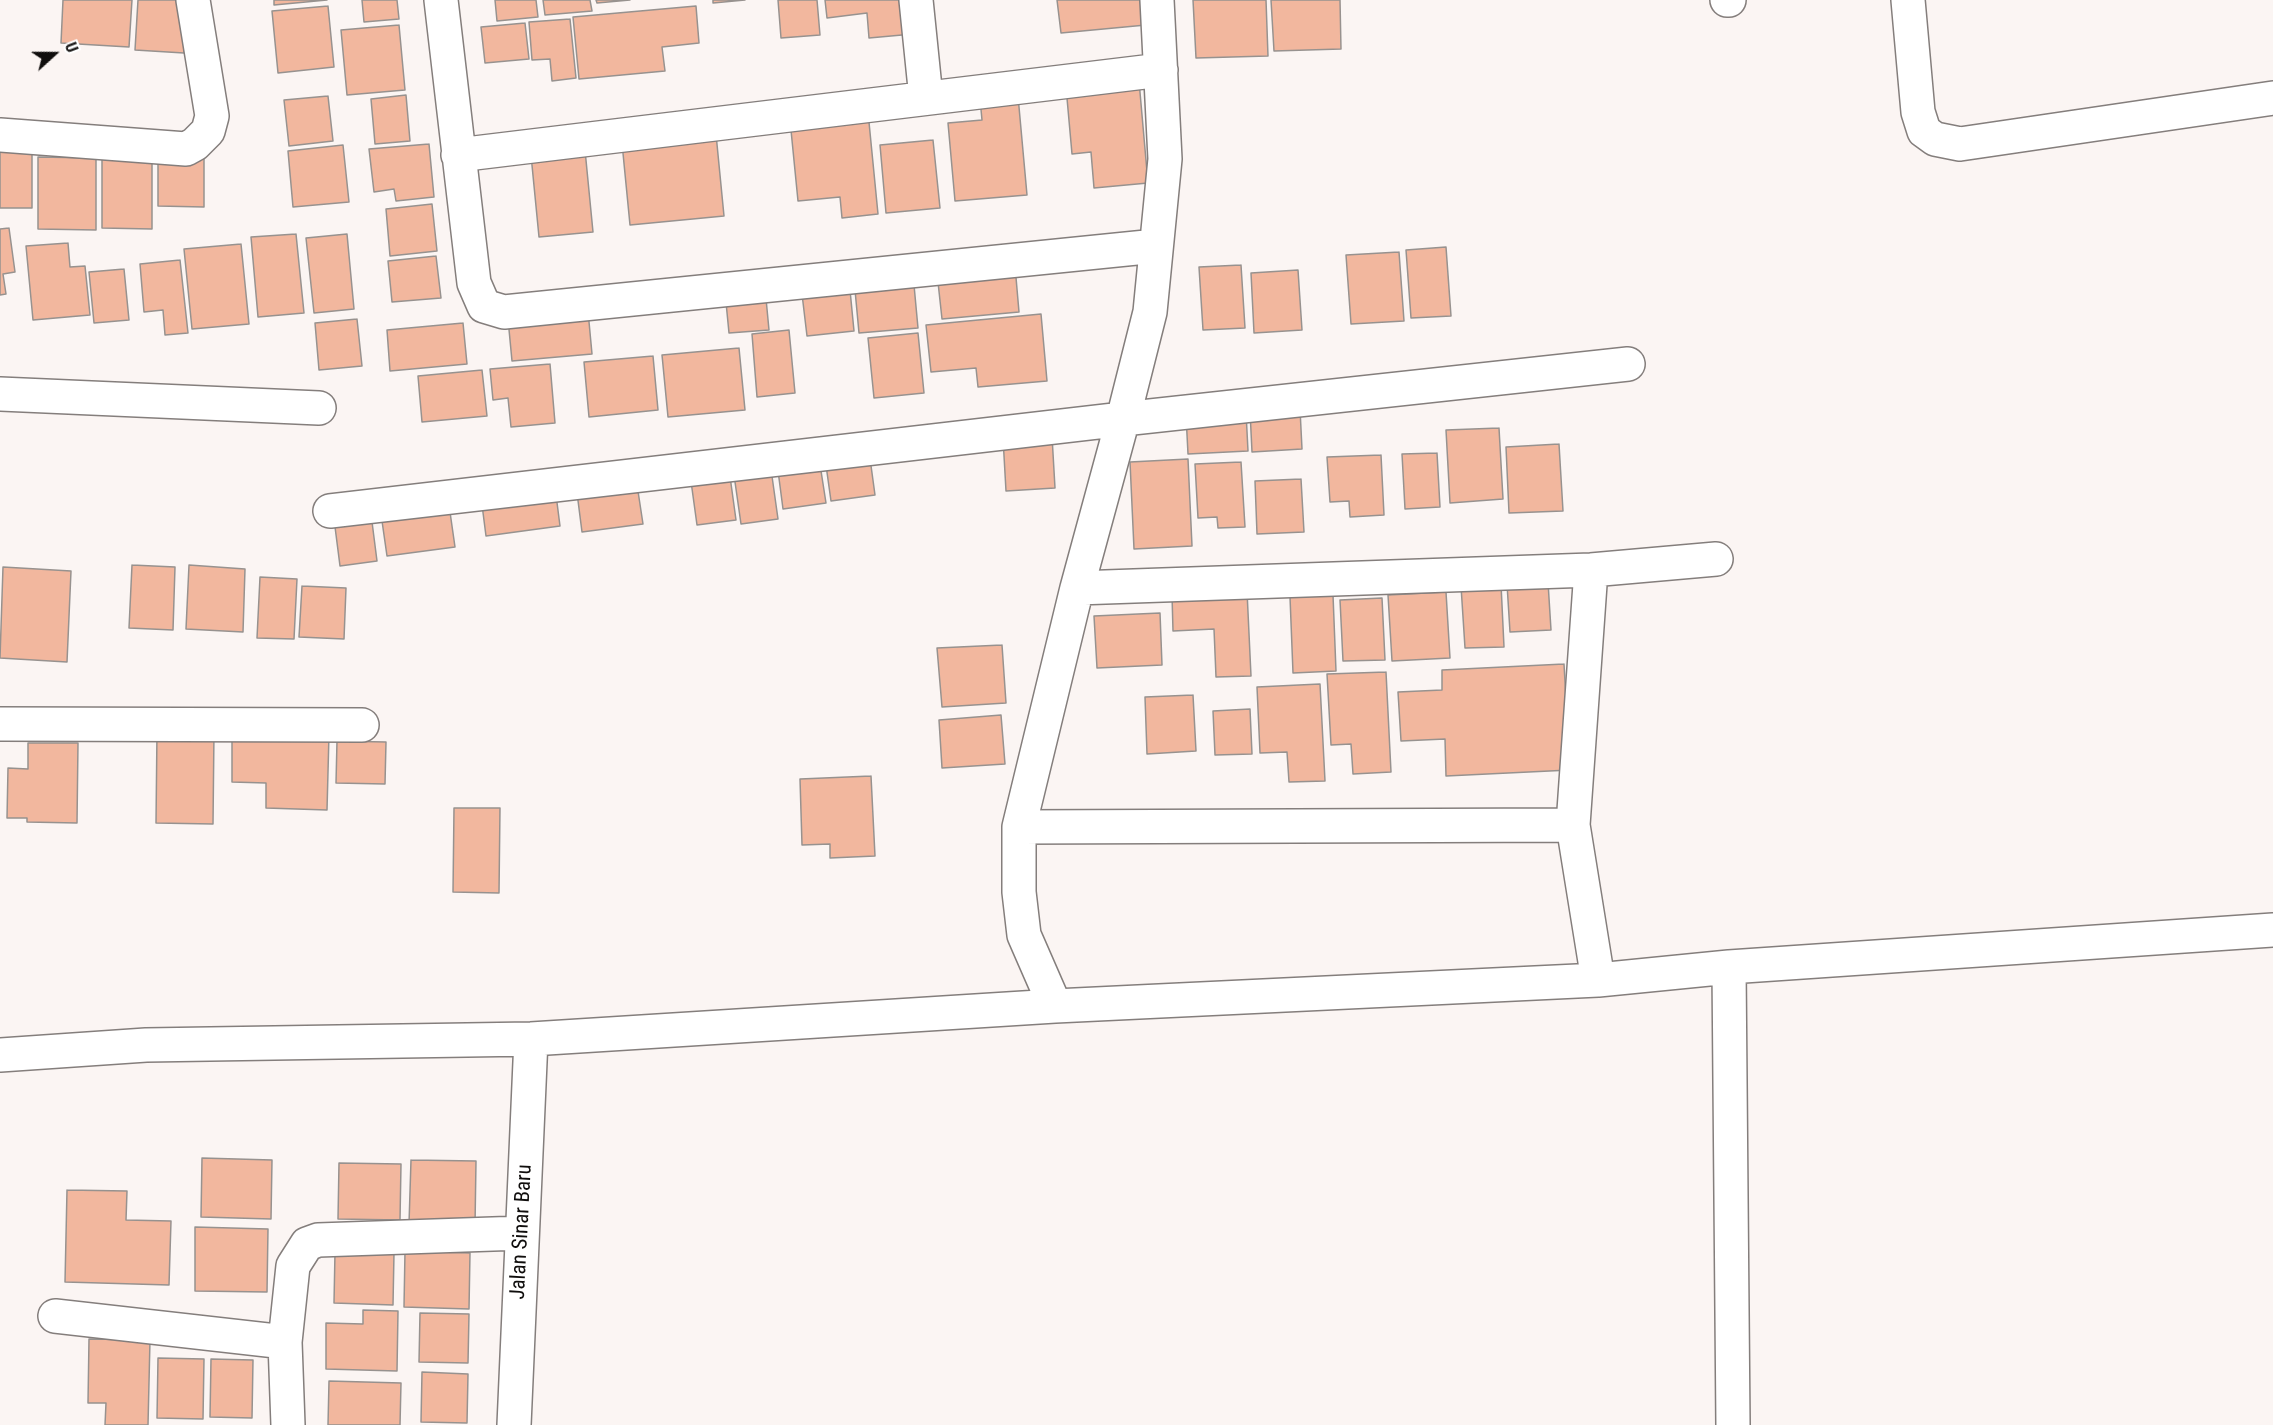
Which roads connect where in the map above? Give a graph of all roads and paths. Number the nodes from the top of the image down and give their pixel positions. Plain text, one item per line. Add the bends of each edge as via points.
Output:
1 (193, 0) edge
2 (441, 0) edge
3 (916, 0) edge
4 (1157, 0) edge
5 (1908, 0) edge
6 (1161, 70) junction
7 (926, 98) junction
8 (2273, 98) edge
9 (0, 135) edge
10 (458, 155) junction
11 (1156, 246) junction
12 (1628, 364) dead end
13 (0, 394) edge
14 (319, 408) dead end
15 (1124, 419) junction
16 (330, 511) dead end
17 (1716, 559) dead end
18 (1591, 570) junction
19 (1077, 588) junction
20 (0, 724) edge
21 (362, 726) dead end
22 (1573, 825) junction
23 (1019, 827) junction
24 (2273, 930) edge
25 (1730, 967) junction
26 (1598, 980) junction
27 (1055, 1006) junction
28 (531, 1039) junction
29 (0, 1055) edge
30 (522, 1233) junction
31 (55, 1316) dead end
32 (285, 1342) junction
33 (288, 1425) edge
34 (514, 1425) edge
35 (1733, 1425) edge

1 - 9 street via 212,116 208,131 195,144 186,149
2 - 10 street
3 - 7 street
4 - 6 street
5 - 8 street via 1918,112 1924,131 1935,139 1960,144
6 - 7 street
6 - 11 street via 1165,159
7 - 10 street
10 - 11 street via 474,283 484,306 504,312
11 - 15 street via 1150,312
12 - 15 street
13 - 14 street
15 - 16 street
15 - 19 street
17 - 18 street
18 - 19 street
18 - 22 street
19 - 23 street
20 - 21 street
22 - 23 street
22 - 26 street
23 - 27 street via 1019,892 1024,935
24 - 25 street
25 - 26 street
25 - 35 street
26 - 27 street
27 - 28 street
28 - 29 street via 146,1045
28 - 30 street, Jalan Sinar Baru
30 - 32 street via 318,1240 308,1244 294,1266
30 - 34 street, Jalan Sinar Baru
31 - 32 street
32 - 33 street

